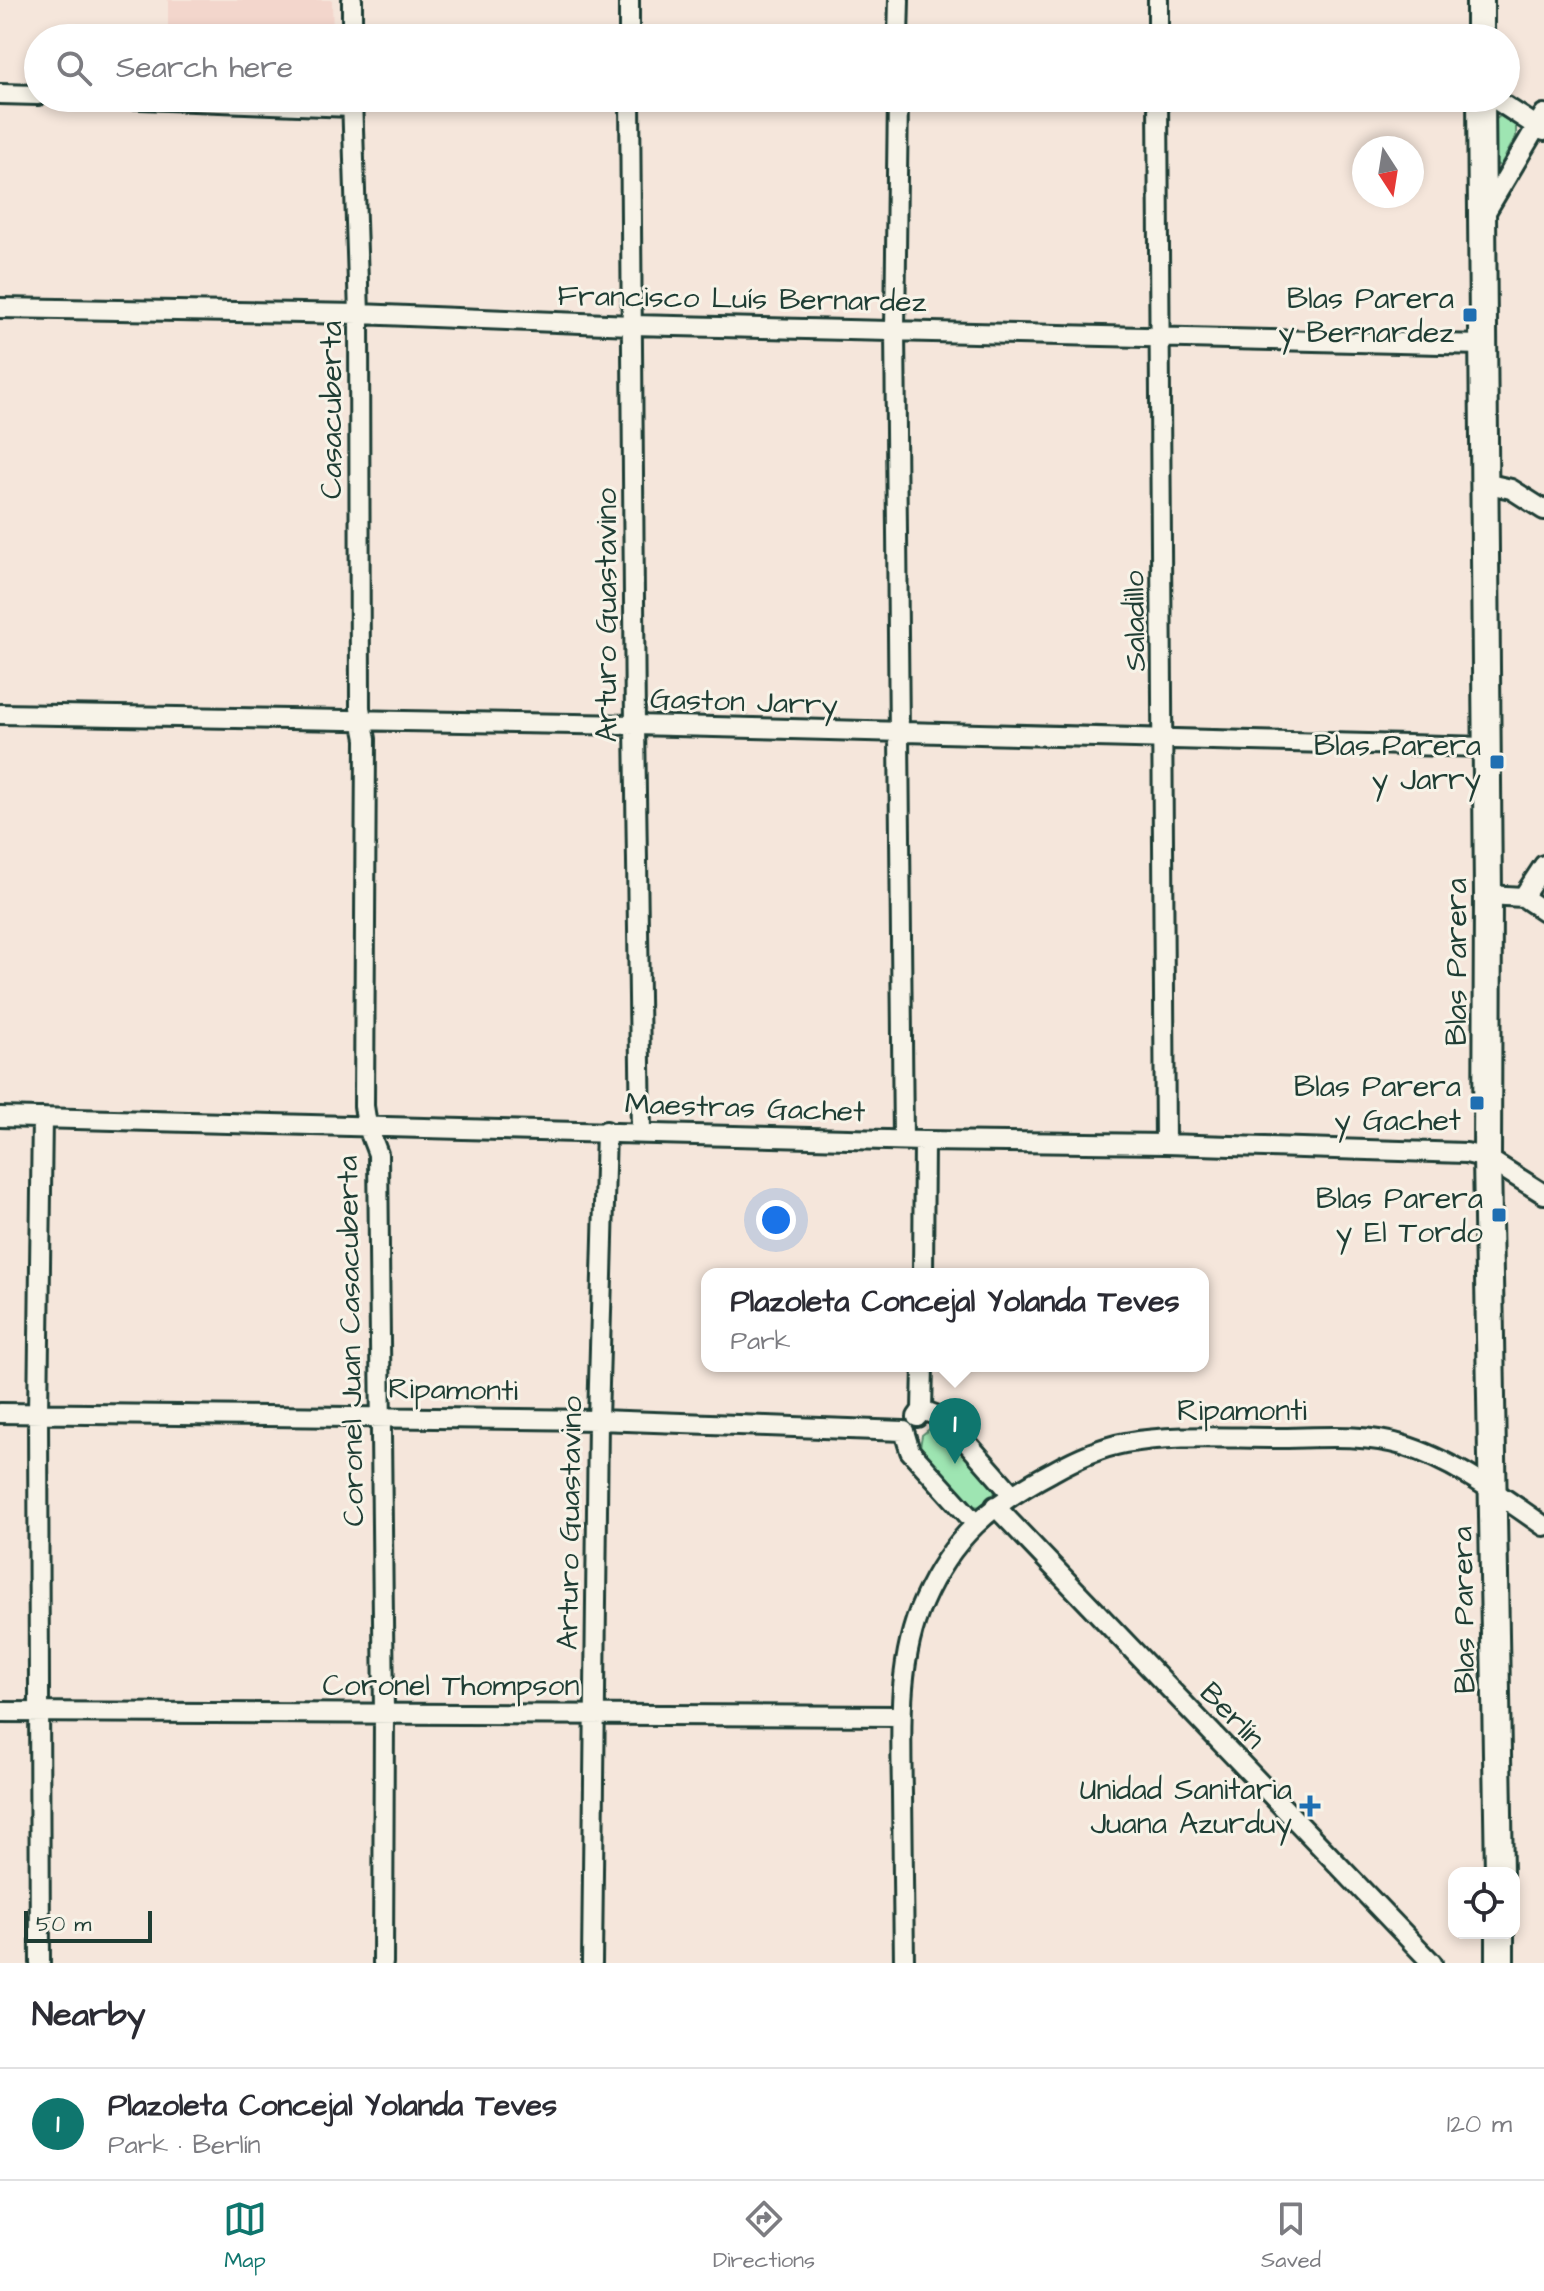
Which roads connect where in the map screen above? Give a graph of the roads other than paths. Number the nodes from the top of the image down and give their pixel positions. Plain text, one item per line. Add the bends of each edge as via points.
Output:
1 (352, 0) edge
2 (629, 0) edge
3 (899, 0) edge
4 (1158, 0) edge
5 (1480, 0) edge
6 (352, 24) edge
7 (629, 24) edge
8 (898, 24) edge
9 (1158, 24) edge
10 (1480, 24) edge
11 (0, 94) edge
12 (24, 95) edge
13 (352, 112) edge
14 (630, 112) edge
15 (898, 112) edge
16 (1158, 112) edge
17 (1481, 112) edge
18 (1520, 112) edge
19 (1541, 123) edge
20 (1483, 217) junction
21 (0, 308) edge
22 (359, 314) junction
23 (632, 325) junction
24 (895, 330) junction
25 (1159, 336) junction
26 (1483, 345) junction
27 (1484, 483) junction
28 (1544, 510) edge
29 (0, 714) edge
30 (361, 721) junction
31 (635, 725) junction
32 (897, 733) junction
33 (1163, 739) junction
34 (1485, 747) junction
35 (1544, 865) edge
36 (1488, 895) junction
37 (1523, 897) junction
38 (1544, 911) edge
39 (0, 1117) edge
40 (42, 1118) junction
41 (367, 1125) junction
42 (606, 1131) junction
43 (641, 1132) junction
44 (903, 1140) junction
45 (924, 1141) junction
46 (1165, 1144) junction
47 (1487, 1158) junction
48 (1544, 1194) edge
49 (923, 1268) edge
50 (923, 1372) edge
51 (922, 1410) junction
52 (0, 1413) edge
53 (38, 1413) junction
54 (381, 1416) junction
55 (598, 1420) junction
56 (904, 1431) junction
57 (1011, 1493) junction
58 (1493, 1494) junction
59 (995, 1506) junction
60 (1542, 1520) edge
61 (975, 1523) junction
62 (0, 1712) edge
63 (39, 1712) junction
64 (384, 1712) junction
65 (595, 1714) junction
66 (901, 1716) junction
67 (1499, 1867) edge
68 (1500, 1939) edge
69 (40, 1963) edge
70 (383, 1963) edge
71 (592, 1963) edge
72 (904, 1963) edge
73 (1432, 1963) edge
74 (1500, 1963) edge

1 - 6 street
2 - 7 street
3 - 8 street
4 - 9 street
5 - 10 street
11 - 12 street
13 - 22 street, Casacuberta
14 - 23 street, Arturo Guastavino
15 - 24 street
16 - 25 street, Saladillo
17 - 20 street, Blas Parera
18 - 19 street
19 - 20 street
20 - 26 street, Blas Parera
21 - 22 street, Francisco Luís Bernardez
22 - 23 street, Francisco Luís Bernardez
22 - 30 street, Casacuberta
23 - 24 street, Francisco Luís Bernardez
23 - 31 street, Arturo Guastavino
24 - 25 street, Francisco Luís Bernardez
24 - 32 street
25 - 26 street, Francisco Luís Bernardez
25 - 33 street, Saladillo
26 - 27 street, Blas Parera
27 - 28 street via 1511,489
27 - 34 street, Blas Parera
29 - 30 street, Gaston Jarry
30 - 31 street, Gaston Jarry
30 - 41 street, Coronel Juan Casacuberta via 366,739
31 - 32 street, Gaston Jarry
31 - 43 street, Arturo Guastavino
32 - 33 street, Gaston Jarry
32 - 44 street
33 - 34 street, Gaston Jarry
33 - 46 street, Saladillo
34 - 36 street, Blas Parera
35 - 37 street
36 - 37 street
36 - 47 street, Blas Parera
37 - 38 street
39 - 40 street, Maestras Gachet
40 - 41 street, Maestras Gachet
40 - 53 street
41 - 42 street, Maestras Gachet
41 - 54 street, Coronel Juan Casacuberta via 378,1154
42 - 43 street, Maestras Gachet
42 - 55 street, Arturo Guastavino
43 - 44 street, Maestras Gachet
44 - 45 street, Maestras Gachet
45 - 46 street, Maestras Gachet
45 - 49 street
46 - 47 street, Maestras Gachet via 1466,1153
47 - 48 street
47 - 58 street, Blas Parera
50 - 51 street
51 - 56 street
51 - 57 street via 946,1419
52 - 53 street, Ripamonti
53 - 54 street, Ripamonti
53 - 63 street
54 - 55 street, Ripamonti
54 - 64 street, Coronel Juan Casacuberta
55 - 56 street, Ripamonti
55 - 65 street, Arturo Guastavino
56 - 61 street via 910,1451
57 - 58 street, Ripamonti via 1099,1449 1189,1437 1367,1438 1436,1459
57 - 59 street, Ripamonti
58 - 60 street, Ripamonti
58 - 67 street, Blas Parera
59 - 61 street, Ripamonti
59 - 73 street, Berlín
61 - 66 street, Ripamonti via 922,1603 908,1653
62 - 63 street, Coronel Thompson
63 - 64 street, Coronel Thompson
63 - 69 street
64 - 65 street, Coronel Thompson
64 - 70 street, Coronel Juan Casacuberta
65 - 66 street, Coronel Thompson
65 - 71 street, Arturo Guastavino
66 - 72 street, Ripamonti
68 - 74 street

